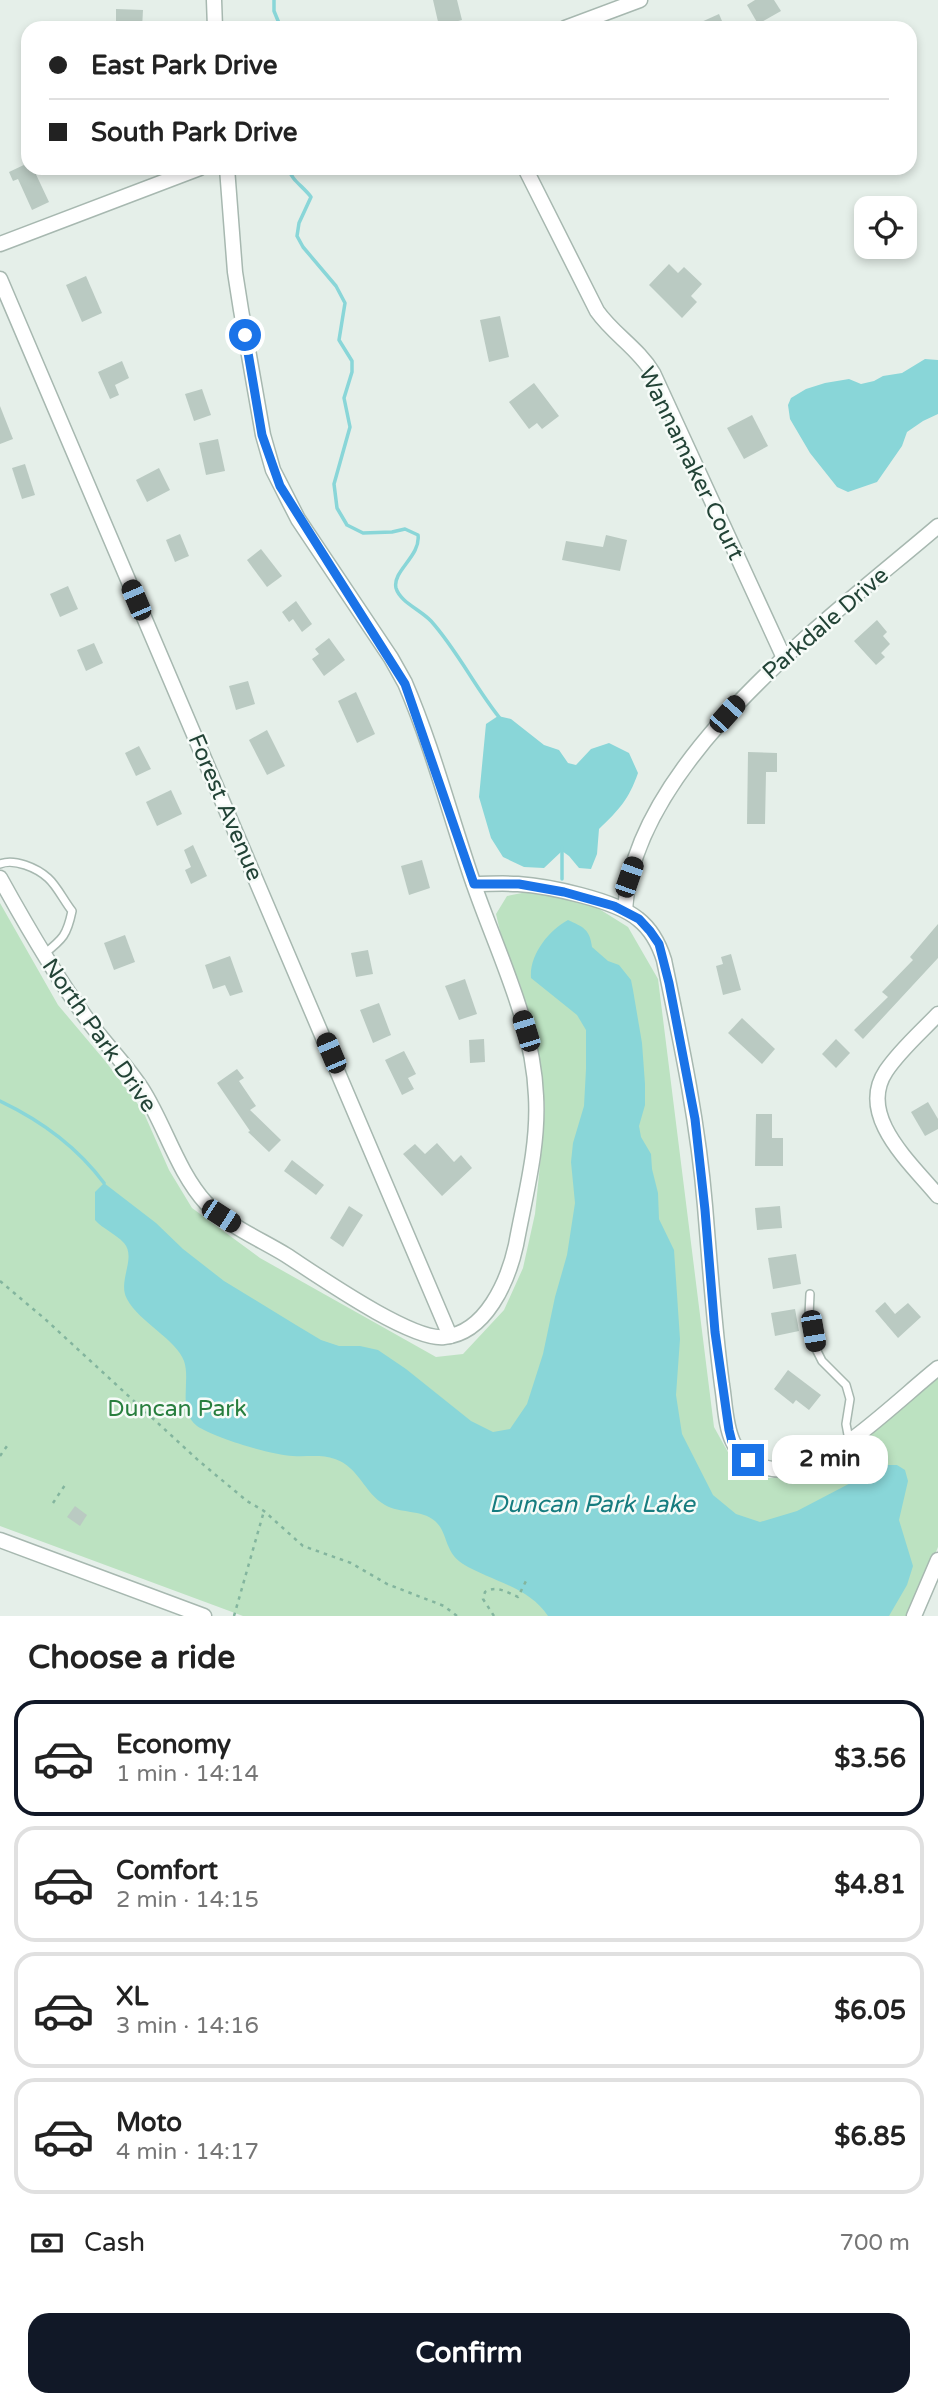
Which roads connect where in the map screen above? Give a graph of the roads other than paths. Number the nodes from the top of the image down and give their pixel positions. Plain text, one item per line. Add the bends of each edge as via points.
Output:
1 (214, 0) edge
2 (640, 0) edge
3 (215, 21) edge
4 (584, 21) edge
5 (182, 175) edge
6 (228, 175) edge
7 (529, 175) edge
8 (0, 244) edge
9 (0, 279) edge
10 (938, 526) edge
11 (784, 658) junction
12 (0, 864) edge
13 (0, 878) edge
14 (474, 884) junction
15 (625, 910) junction
16 (43, 954) junction
17 (938, 1014) edge
18 (938, 1196) edge
19 (810, 1294) dead end
20 (450, 1336) junction
21 (938, 1368) edge
22 (849, 1440) junction
23 (0, 1540) edge
24 (938, 1560) edge
25 (204, 1616) edge
26 (914, 1616) edge

1 - 3 street
2 - 4 street
5 - 8 street
6 - 14 street via 235,272 272,470 298,519 405,684
7 - 11 street, Wannamaker Court via 597,311 653,373
9 - 20 street, Forest Avenue
10 - 11 street, Parkdale Drive
11 - 15 street, Parkdale Drive via 712,731 659,807 629,877
12 - 16 lane via 27,865 48,878 72,911 62,940
13 - 16 street, North Park Drive
14 - 15 street via 530,886
14 - 20 street via 526,1031 536,1128 508,1273 496,1298 478,1319
15 - 22 street via 639,919 659,944 688,1074 715,1332 732,1442 758,1466 790,1469 821,1459
16 - 20 street, North Park Drive via 141,1088 188,1178 208,1205 376,1311 429,1336
17 - 18 street via 885,1072 877,1098 889,1136
19 - 22 lane via 816,1349 821,1361 846,1385 850,1399 845,1424
21 - 22 street
23 - 25 street
24 - 26 street

